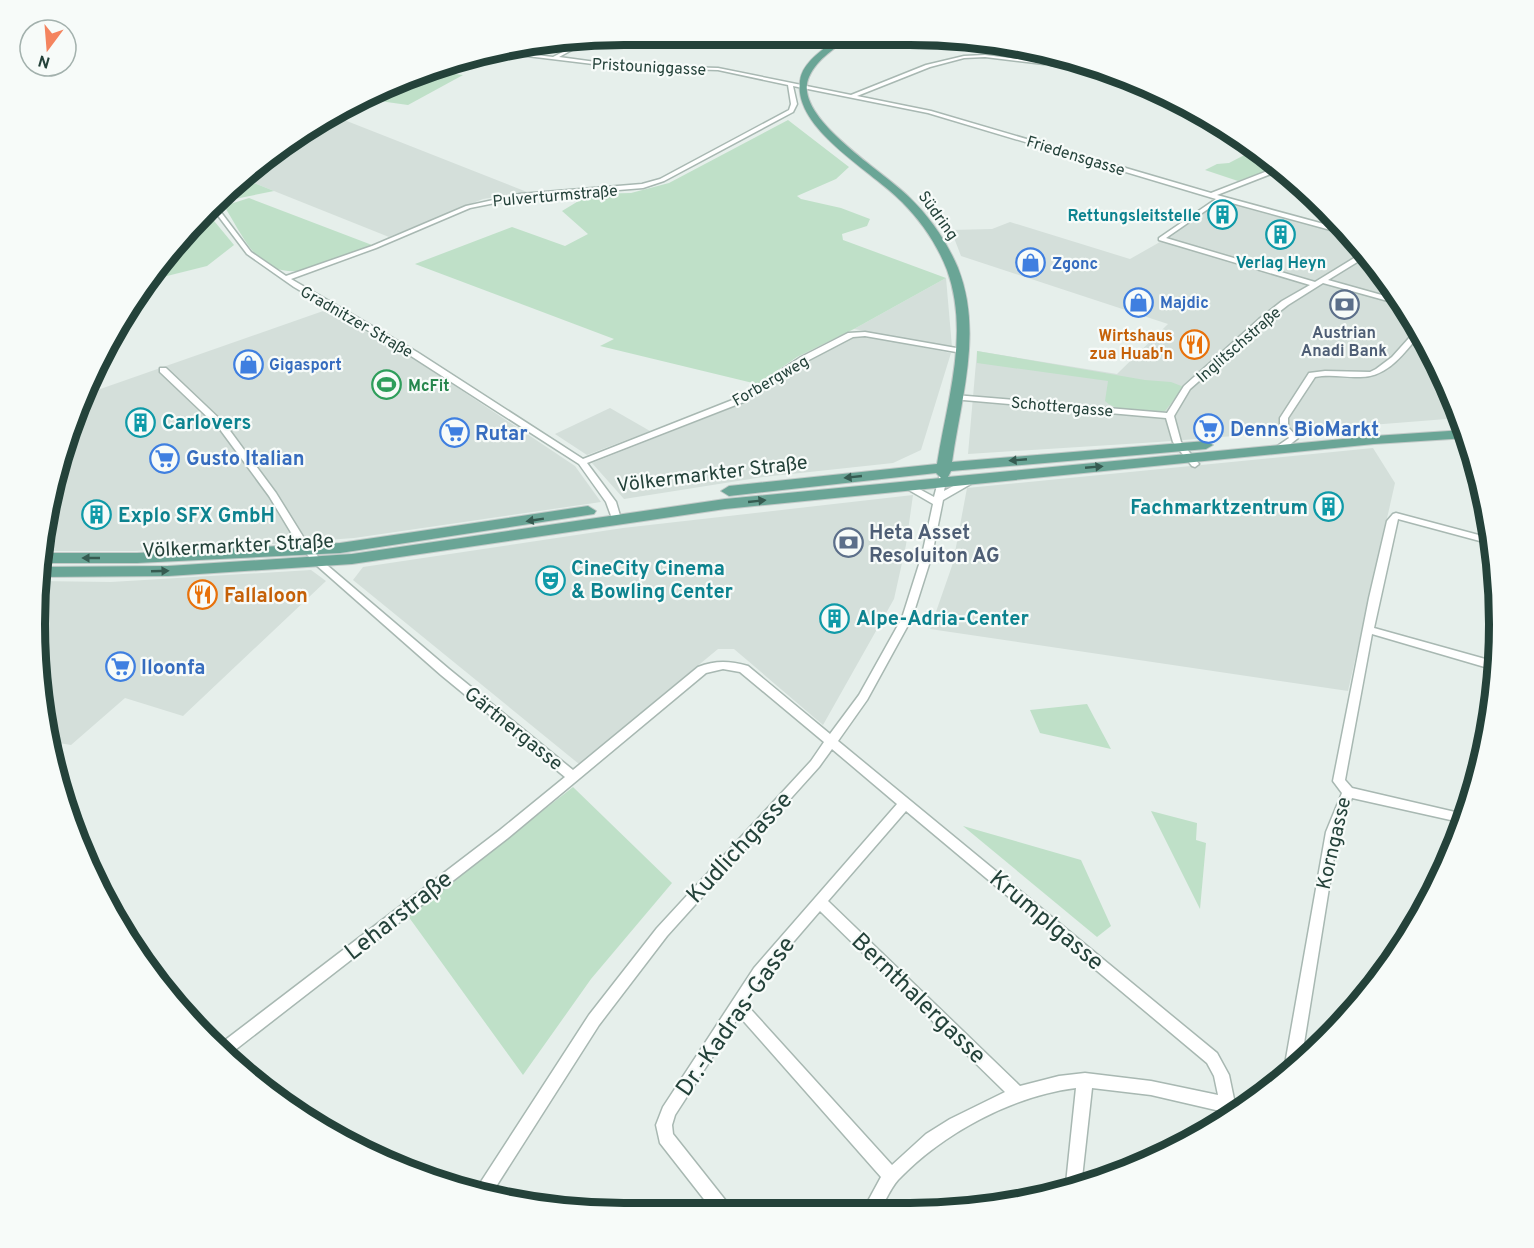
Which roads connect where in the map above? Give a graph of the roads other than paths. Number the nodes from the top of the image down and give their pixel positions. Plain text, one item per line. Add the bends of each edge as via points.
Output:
1 (834, 45) edge
2 (574, 47) edge
3 (522, 54) edge
4 (554, 58) junction
5 (1048, 62) edge
6 (1044, 63) junction
7 (1068, 67) edge
8 (790, 84) junction
9 (802, 87) junction
10 (850, 97) junction
11 (1270, 172) edge
12 (1212, 195) junction
13 (1221, 198) junction
14 (218, 212) edge
15 (1332, 229) edge
16 (1358, 258) edge
17 (287, 278) junction
18 (1320, 283) junction
19 (1390, 300) edge
20 (1412, 338) edge
21 (962, 351) junction
22 (163, 370) dead end
23 (955, 397) junction
24 (1170, 416) junction
25 (1454, 426) edge
26 (1457, 435) edge
27 (1294, 438) junction
28 (946, 449) junction
29 (1280, 449) junction
30 (1184, 451) junction
31 (582, 462) junction
32 (986, 463) junction
33 (943, 474) junction
34 (909, 478) junction
35 (973, 479) junction
36 (936, 501) junction
37 (614, 513) junction
38 (1483, 539) edge
39 (313, 556) junction
40 (53, 568) edge
41 (1369, 630) junction
42 (1488, 664) edge
43 (831, 743) junction
44 (574, 777) junction
45 (1348, 792) junction
46 (906, 802) junction
47 (1456, 817) edge
48 (819, 901) junction
49 (737, 1004) junction
50 (229, 1046) edge
51 (1294, 1057) edge
52 (1085, 1080) junction
53 (1018, 1094) junction
54 (1233, 1104) edge
55 (1230, 1106) edge
56 (891, 1176) junction
57 (1073, 1179) edge
58 (487, 1186) edge
59 (717, 1203) edge
60 (875, 1203) edge

1 - 9 main road via 807,70
2 - 4 street
3 - 4 street, Pristouniggasse
4 - 8 street, Pristouniggasse via 618,66 718,69
5 - 6 street
6 - 7 street
6 - 10 street via 963,57 928,66
8 - 9 street, Pristouniggasse
8 - 17 street, Pulverturmstraße via 794,104 791,111 662,180 623,189 489,201
9 - 10 street, Friedensgasse
9 - 21 main road, Südring via 809,112 820,127 896,190 929,226 952,268 960,293
10 - 12 street, Friedensgasse via 929,112
11 - 12 street
12 - 13 street, Friedensgasse
13 - 15 street, Friedensgasse
13 - 18 street via 1161,239
14 - 17 street, Gradnitzer Straße via 249,253
16 - 18 street, Inglitschstraße
17 - 31 street, Gradnitzer Straße
18 - 19 street
18 - 24 street, Inglitschstraße via 1250,330 1187,388
20 - 27 street via 1371,375 1312,375 1282,423
21 - 23 main road, Südring
21 - 31 street, Forbergweg via 851,335 804,359 743,399
22 - 39 street, Gärtnergasse via 222,426
23 - 24 street, Schottergasse
23 - 28 main road, Südring
24 - 30 street
25 - 27 main road, Völkermarkter Straße
26 - 29 main road, Völkermarkter Straße
27 - 29 street
27 - 30 main road, Völkermarkter Straße
28 - 32 main road
28 - 33 main road, Südring
28 - 34 main road
29 - 30 main road, Völkermarkter Straße
30 -> 32 main road, Völkermarkter Straße
35 -> 30 main road, Völkermarkter Straße
31 - 37 street, Gradnitzer Straße
32 - 34 main road, Völkermarkter Straße
33 - 34 main road
33 - 35 main road
33 - 36 street, Kudlichgasse
34 - 35 main road, Völkermarkter Straße
34 - 36 street
34 - 37 main road, Völkermarkter Straße via 729,491
35 - 36 street
36 - 43 street, Kudlichgasse via 927,555 907,618 863,697
37 - 39 main road, Völkermarkter Straße via 420,550
38 - 41 street, Korngasse via 1396,516
39 - 40 main road, Völkermarkter Straße
39 - 44 street, Gärtnergasse via 445,672
41 - 42 street
41 - 45 street, Korngasse via 1339,781
43 - 44 street, Gärtnergasse via 744,669 714,665 702,670
43 - 46 street, Krumplgasse
43 - 58 street, Kudlichgasse via 777,808 662,932 594,1020
44 - 50 street, Leharstraße
45 - 47 street
45 - 51 street, Korngasse via 1332,832
46 - 48 street, Dr.-Kadras-Gasse
46 - 54 street, Krumplgasse via 1212,1058
48 - 49 street, Dr.-Kadras-Gasse
48 - 53 street, Bernthalergasse
49 - 56 street
49 - 59 street, Dr.-Kadras-Gasse via 668,1112 664,1125 666,1137
52 - 53 street
52 - 55 street via 1151,1088
52 - 57 street
53 - 56 street via 956,1124
56 - 60 street

